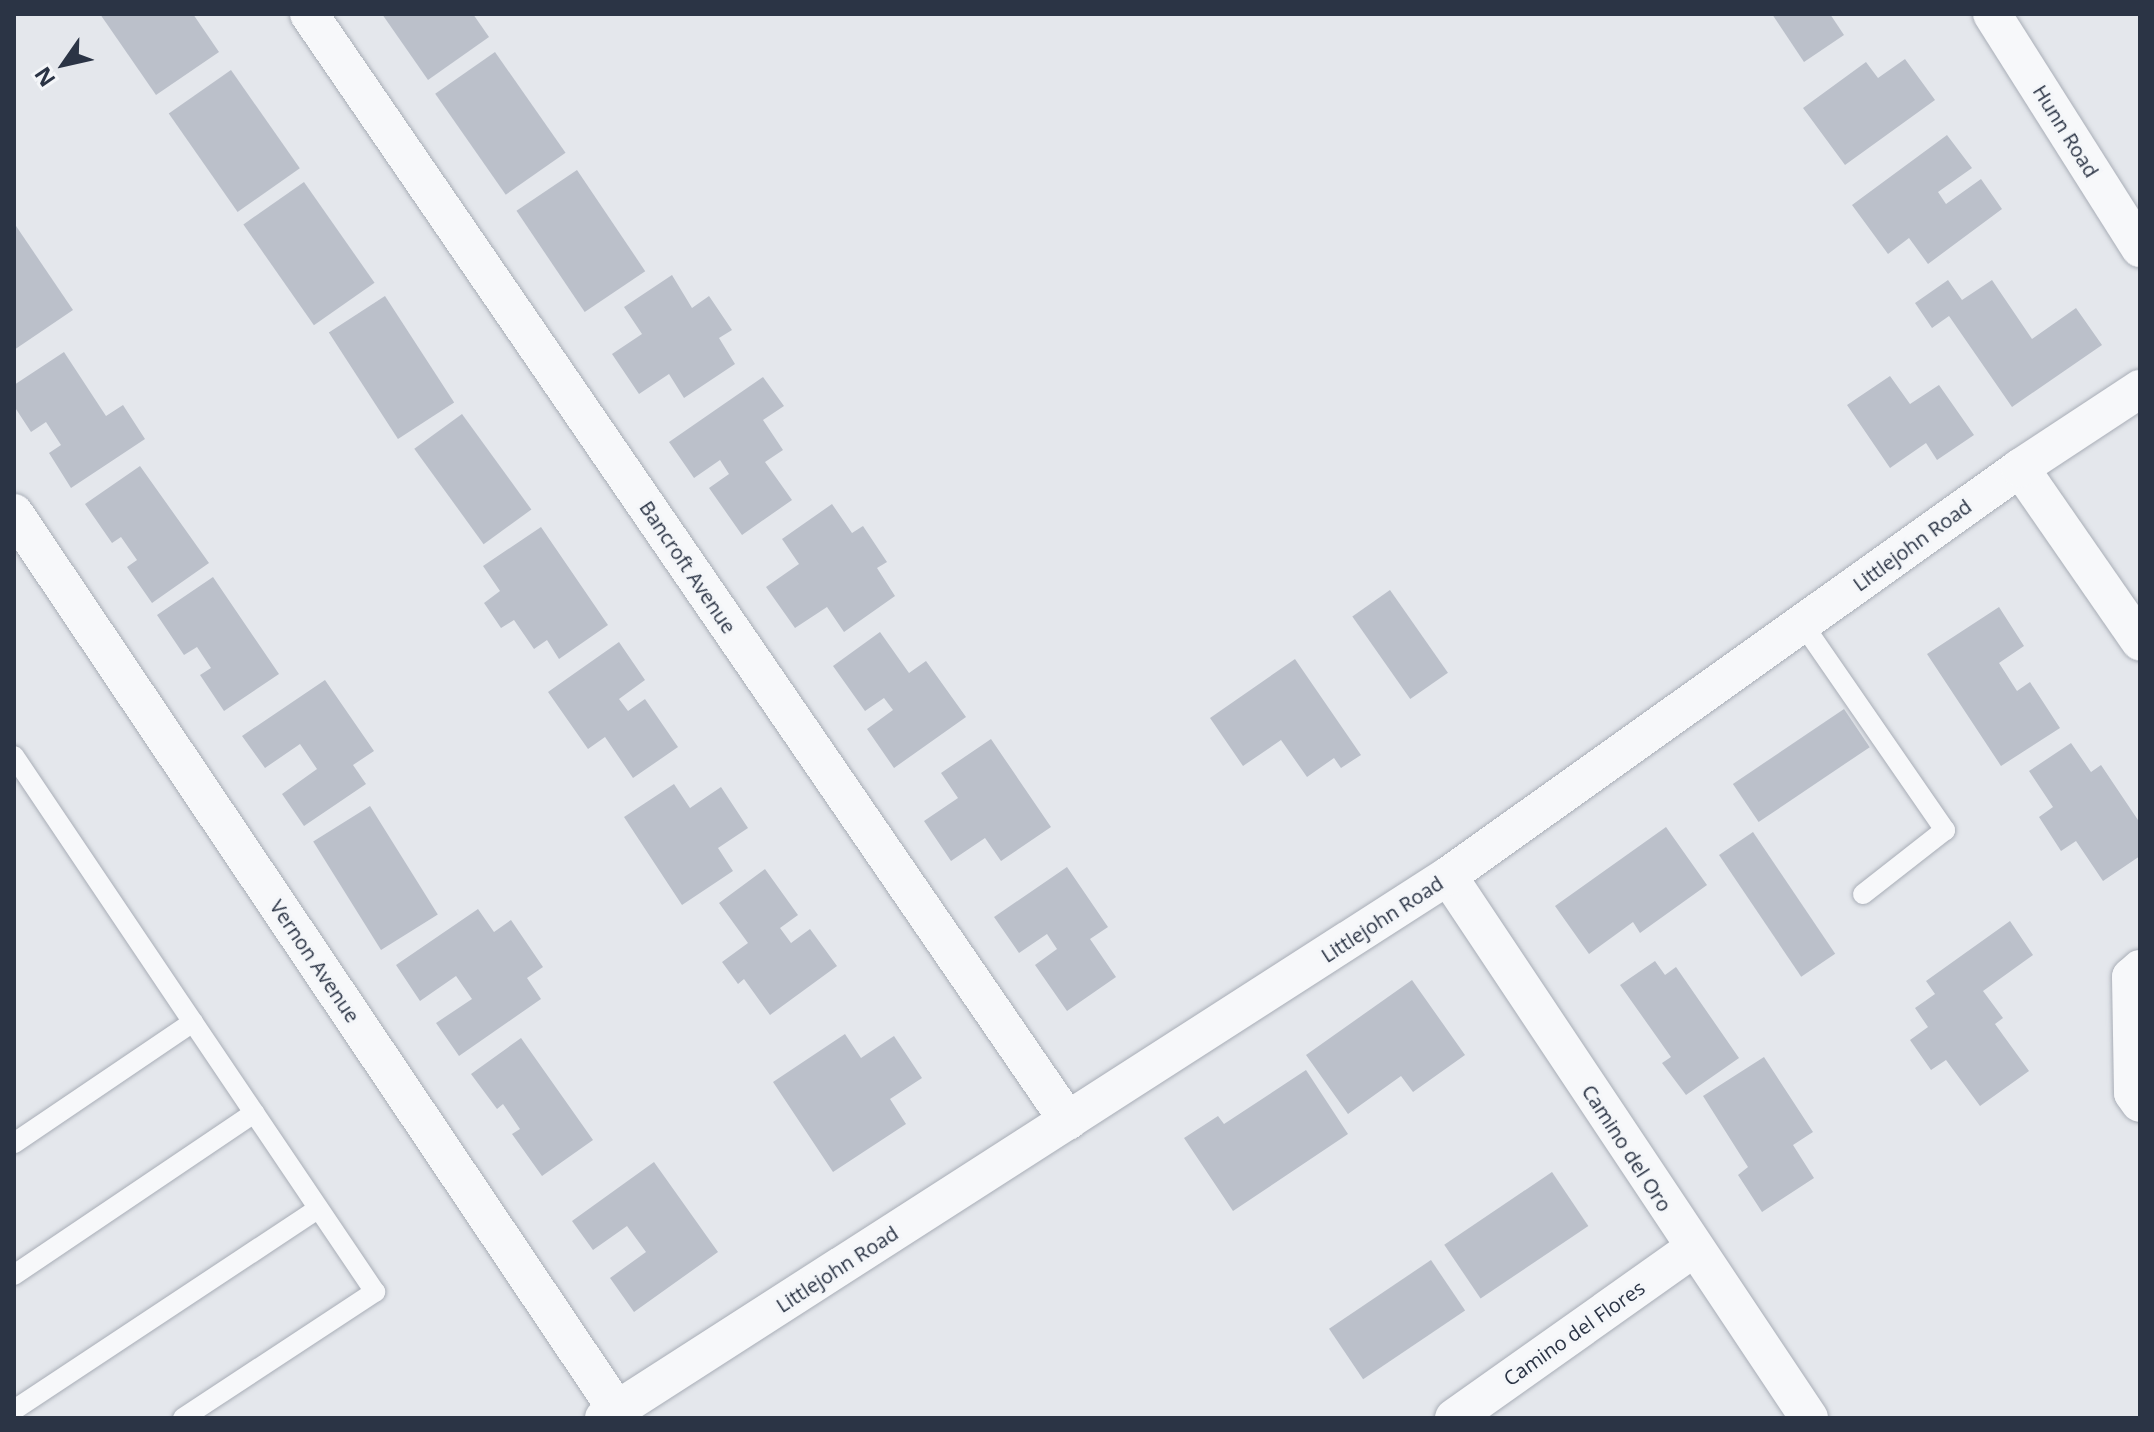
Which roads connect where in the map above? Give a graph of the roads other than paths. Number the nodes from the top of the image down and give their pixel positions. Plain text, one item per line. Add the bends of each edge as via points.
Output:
1 (309, 14) edge
2 (1992, 14) edge
3 (2140, 248) edge
4 (2140, 389) edge
5 (2020, 468) junction
6 (14, 513) edge
7 (1802, 623) junction
8 (2140, 641) edge
9 (14, 756) edge
10 (1448, 876) junction
11 (1863, 894) dead end
12 (2140, 969) edge
13 (193, 1022) junction
14 (2140, 1103) edge
15 (254, 1113) junction
16 (1068, 1121) junction
17 (14, 1143) edge
18 (318, 1209) junction
19 (1694, 1248) junction
20 (14, 1275) edge
21 (18, 1410) edge
22 (611, 1414) edge
23 (183, 1418) edge
24 (1454, 1418) edge
25 (1809, 1418) edge

1 - 16 street, Bancroft Avenue
2 - 3 street, Hunn Road
4 - 5 street, Littlejohn Road
5 - 7 street, Littlejohn Road
5 - 8 street
6 - 22 street, Vernon Avenue
7 - 10 street, Littlejohn Road
7 - 11 lane via 1945,830
9 - 13 lane
10 - 16 street, Littlejohn Road
10 - 19 street, Camino del Oro
12 - 14 street via 2131,977 2133,1093
13 - 15 lane
13 - 17 lane
15 - 18 lane
15 - 20 lane
16 - 22 street, Littlejohn Road
18 - 21 lane
18 - 23 lane via 375,1292
19 - 24 street, Camino del Flores
19 - 25 street, Camino del Oro

